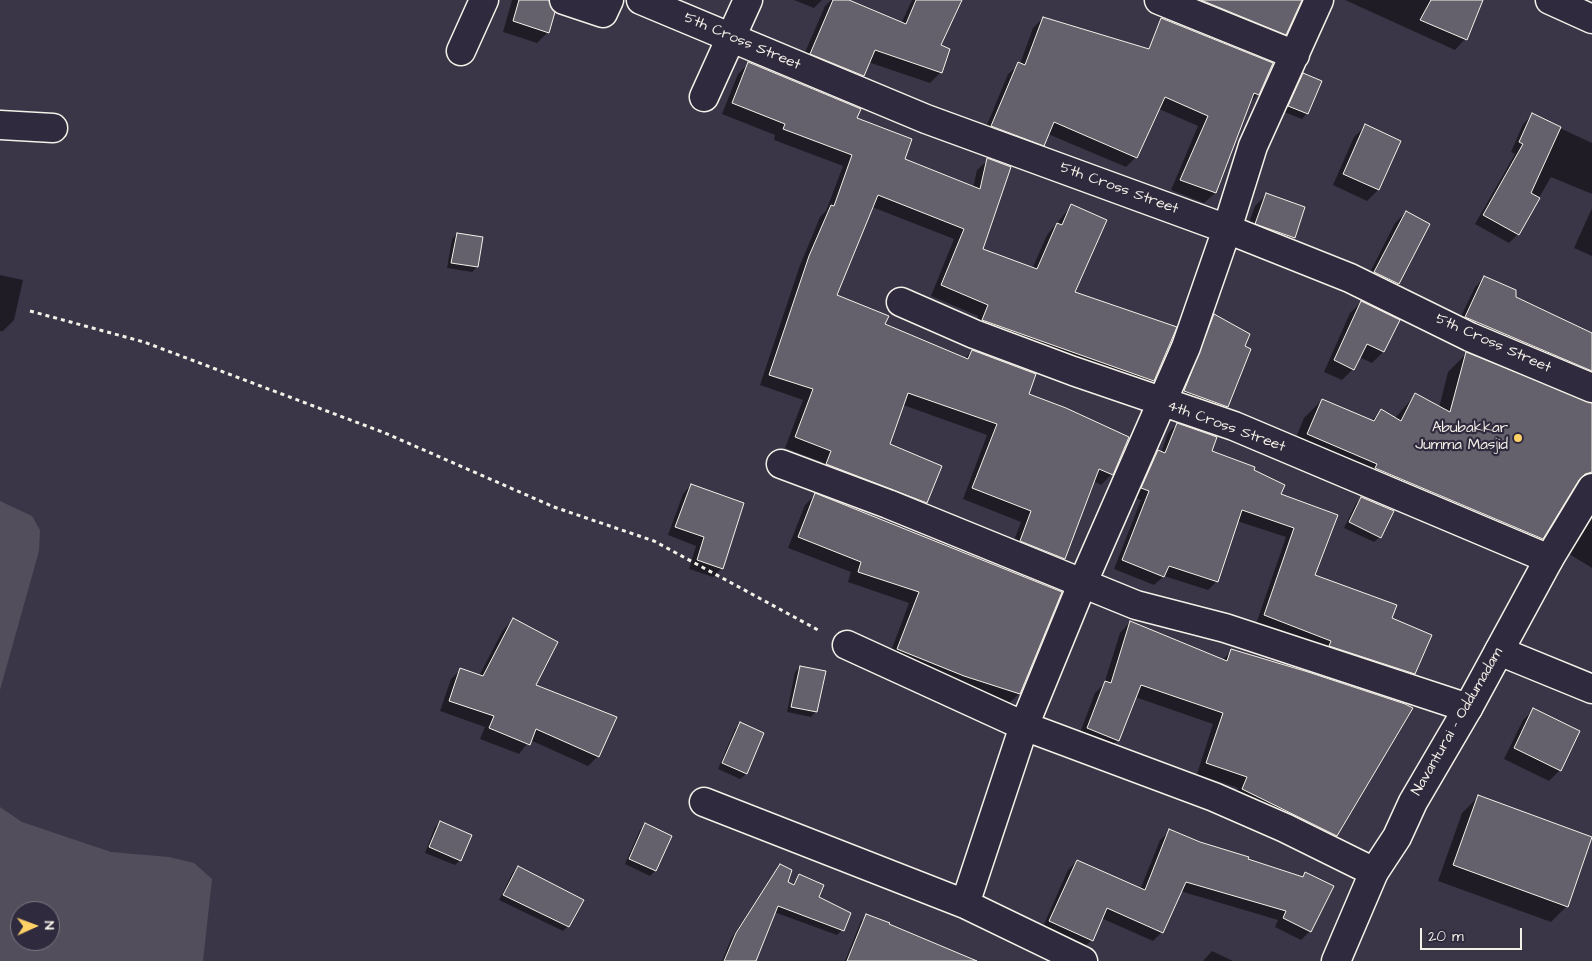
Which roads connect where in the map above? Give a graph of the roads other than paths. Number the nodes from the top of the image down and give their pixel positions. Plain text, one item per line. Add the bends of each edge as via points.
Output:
1 (484, 0) edge
2 (564, 0) edge
3 (610, 0) edge
4 (641, 0) edge
5 (748, 0) edge
6 (1159, 0) edge
7 (1319, 0) edge
8 (1550, 0) edge
9 (1592, 19) edge
10 (731, 38) junction
11 (461, 51) dead end
12 (1295, 55) junction
13 (704, 97) dead end
14 (0, 125) edge
15 (52, 128) dead end
16 (1227, 229) junction
17 (901, 302) dead end
18 (1592, 388) edge
19 (1163, 403) junction
20 (781, 464) dead end
21 (1592, 488) edge
22 (1549, 559) junction
23 (1083, 582) junction
24 (846, 645) road end
25 (1499, 651) junction
26 (1592, 689) edge
27 (1468, 708) junction
28 (1024, 726) junction
29 (704, 802) dead end
30 (1374, 872) junction
31 (965, 904) junction
32 (1083, 961) edge
33 (1336, 961) edge

1 - 11 street
2 - 3 street via 603,13
4 - 10 street, 5th Cross Street
5 - 10 street
6 - 12 street
7 - 12 street
8 - 9 street
10 - 13 street
10 - 16 street, 5th Cross Street via 926,119
12 - 16 street via 1253,146
14 - 15 street
16 - 18 street, 5th Cross Street via 1350,278 1470,337
16 - 19 street
17 - 19 street, 4th Cross Street via 974,334
19 - 22 street, 4th Cross Street via 1234,426
19 - 23 street
20 - 23 street
21 - 22 street, Navanturai - Oddumadam
22 - 25 street, Navanturai - Oddumadam
23 - 27 street via 1136,604 1225,628
23 - 28 street
24 - 28 street
25 - 26 street
25 - 27 street, Navanturai - Oddumadam
27 - 30 street, Navanturai - Oddumadam via 1412,802 1397,837
28 - 30 street via 1214,796
28 - 31 street
29 - 31 street
30 - 33 street, Navanturai - Oddumadam
31 - 32 street

